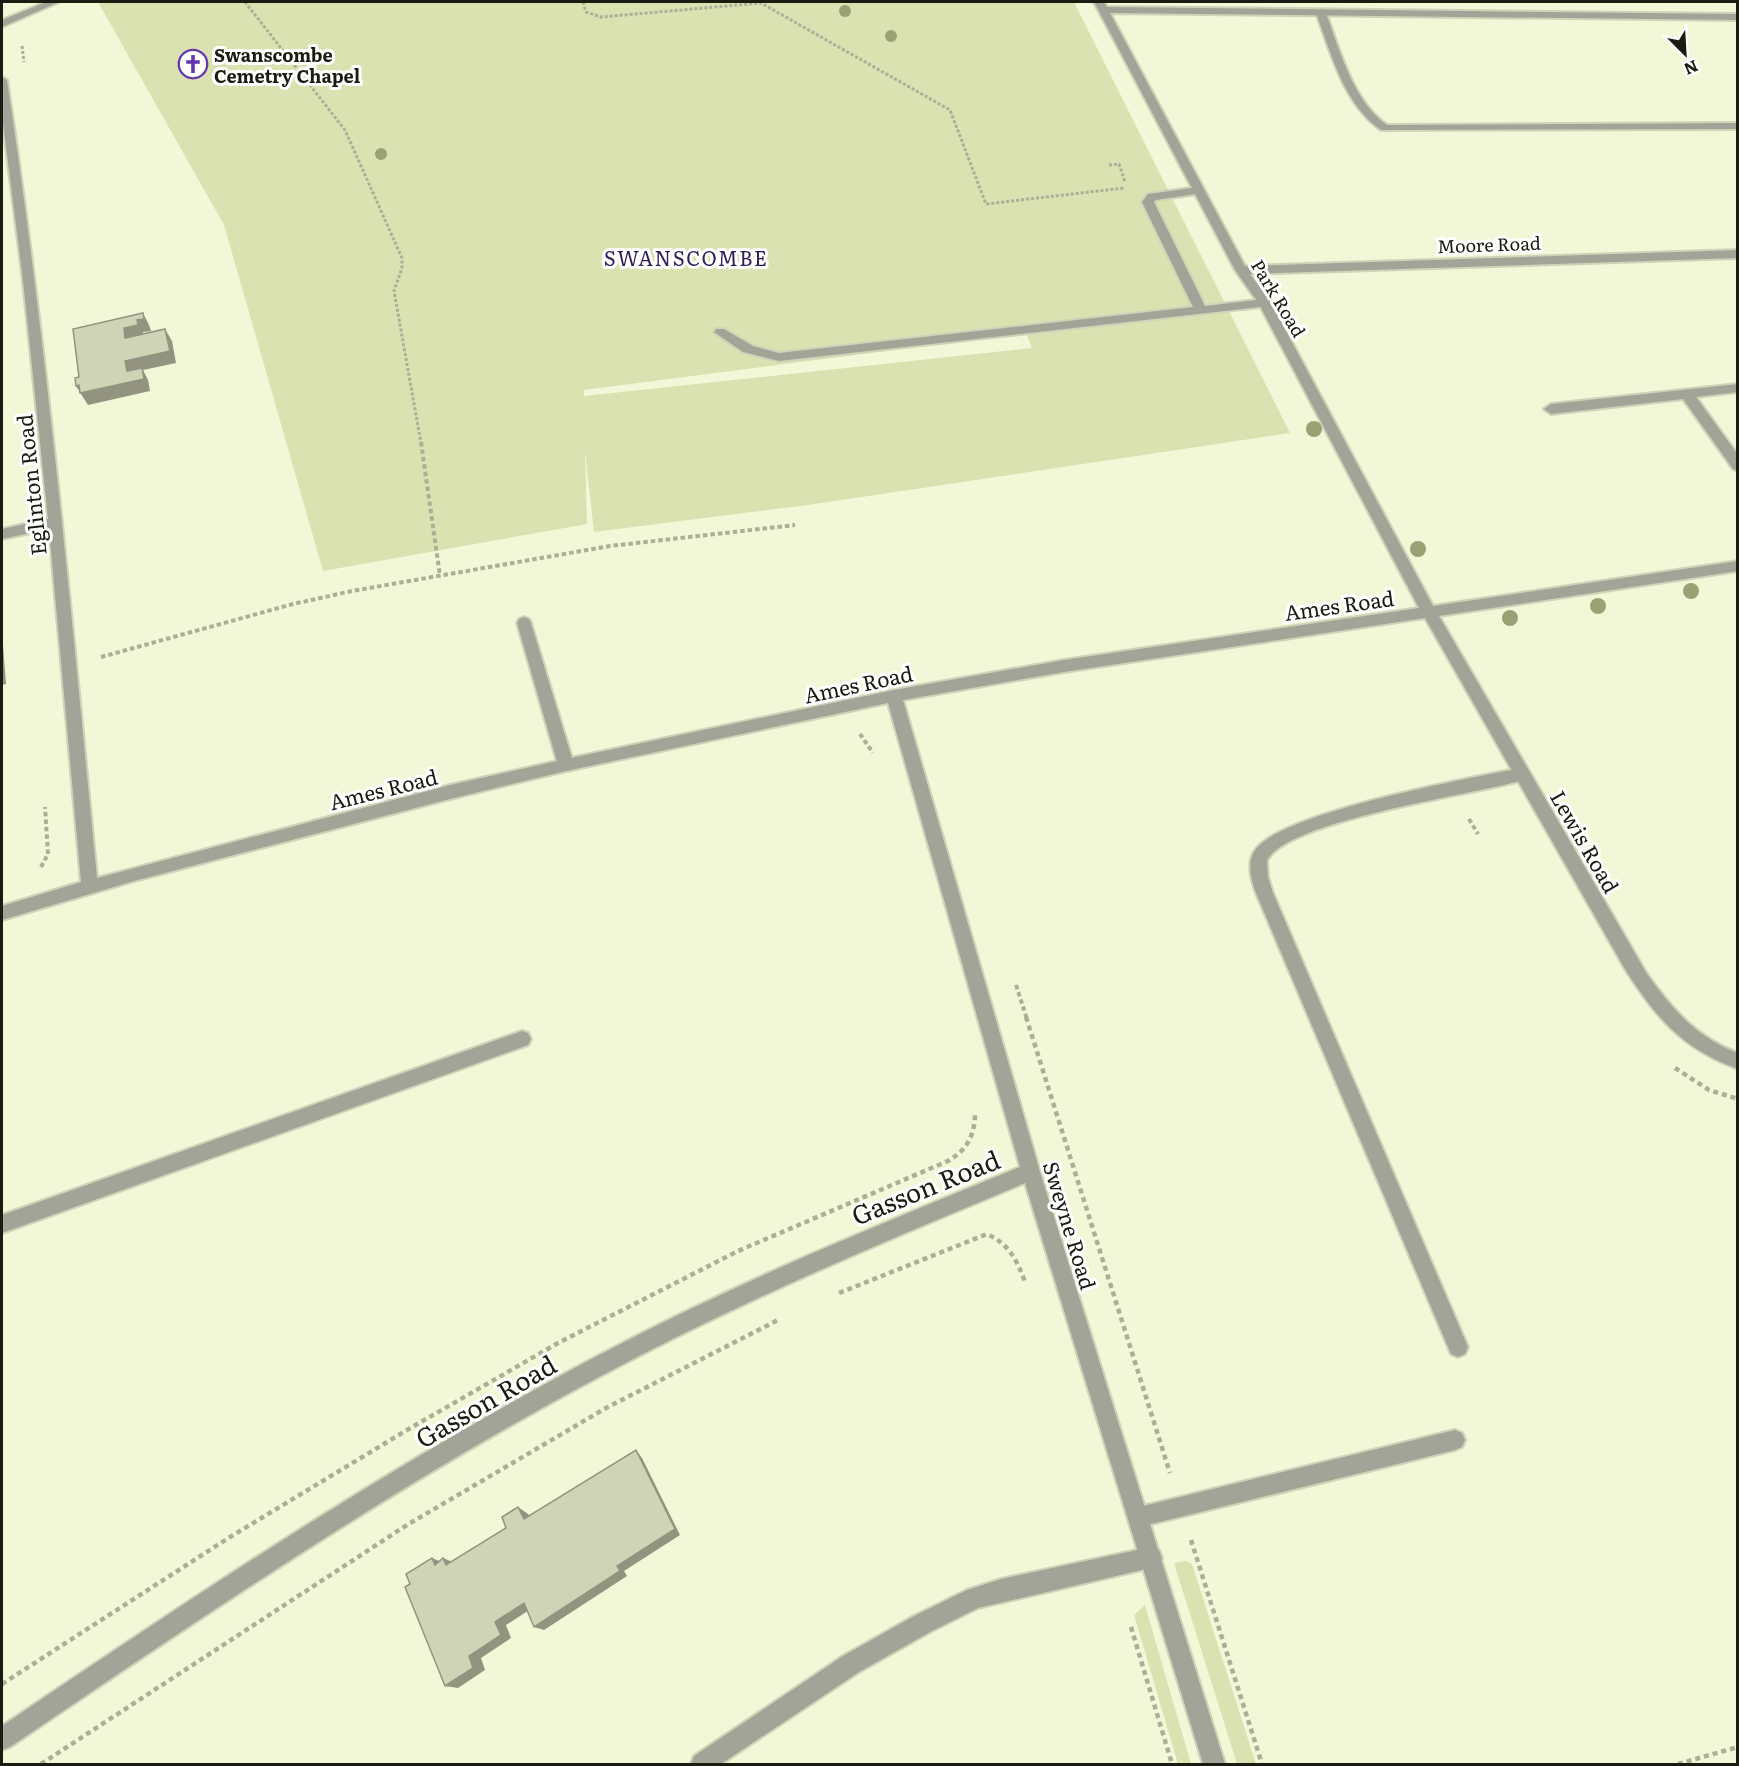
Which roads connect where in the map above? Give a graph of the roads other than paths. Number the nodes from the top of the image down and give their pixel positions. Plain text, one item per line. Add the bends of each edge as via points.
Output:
1 (54, 2) edge
2 (1101, 6) edge
3 (1321, 13) junction
4 (1737, 16) edge
5 (2, 24) edge
6 (2, 80) edge
7 (1737, 126) edge
8 (1199, 191) junction
9 (1737, 254) edge
10 (1241, 270) junction
11 (1265, 303) junction
12 (1201, 310) junction
13 (720, 332) dead end
14 (1737, 388) edge
15 (1688, 394) junction
16 (1551, 409) dead end
17 (1737, 466) edge
18 (55, 523) junction
19 (2, 534) edge
20 (1737, 566) edge
21 (1429, 612) junction
22 (524, 624) dead end
23 (894, 696) junction
24 (566, 765) junction
25 (1521, 774) junction
26 (90, 886) junction
27 (2, 913) edge
28 (522, 1039) dead end
29 (1737, 1061) edge
30 (1031, 1172) junction
31 (2, 1224) edge
32 (1458, 1347) dead end
33 (1455, 1440) dead end
34 (1139, 1517) junction
35 (1151, 1558) junction
36 (2, 1739) edge
37 (702, 1764) edge
38 (1214, 1764) edge

1 - 5 street
2 - 3 street
2 - 8 street, Park Road
3 - 4 street
3 - 7 street via 1348,82 1373,123 1385,128
6 - 18 street, Eglinton Road
8 - 10 street, Park Road
8 - 12 street via 1152,196 1148,202
9 - 10 street, Moore Road
10 - 11 street, Park Road
11 - 12 street
11 - 21 street, Park Road
12 - 13 street via 779,357 747,350
14 - 15 street
15 - 16 street
15 - 17 street
18 - 19 street
18 - 26 street, Eglinton Road
20 - 21 street, Ames Road
21 - 23 street, Ames Road via 1064,666
21 - 25 street, Lewis Road
22 - 24 street
23 - 24 street, Ames Road
23 - 30 street, Sweyne Road
24 - 26 street, Ames Road
25 - 29 street, Lewis Road via 1652,997 1693,1038 1713,1052
25 - 32 street via 1406,799 1311,827 1267,846 1258,865 1274,915
26 - 27 street, Ames Road
28 - 31 street
30 - 34 street, Sweyne Road
30 - 36 street, Gasson Road via 733,1298 547,1394 401,1479 209,1600
33 - 34 street
34 - 35 street, Sweyne Road
35 - 37 street via 975,1598 851,1664
35 - 38 street, Sweyne Road

